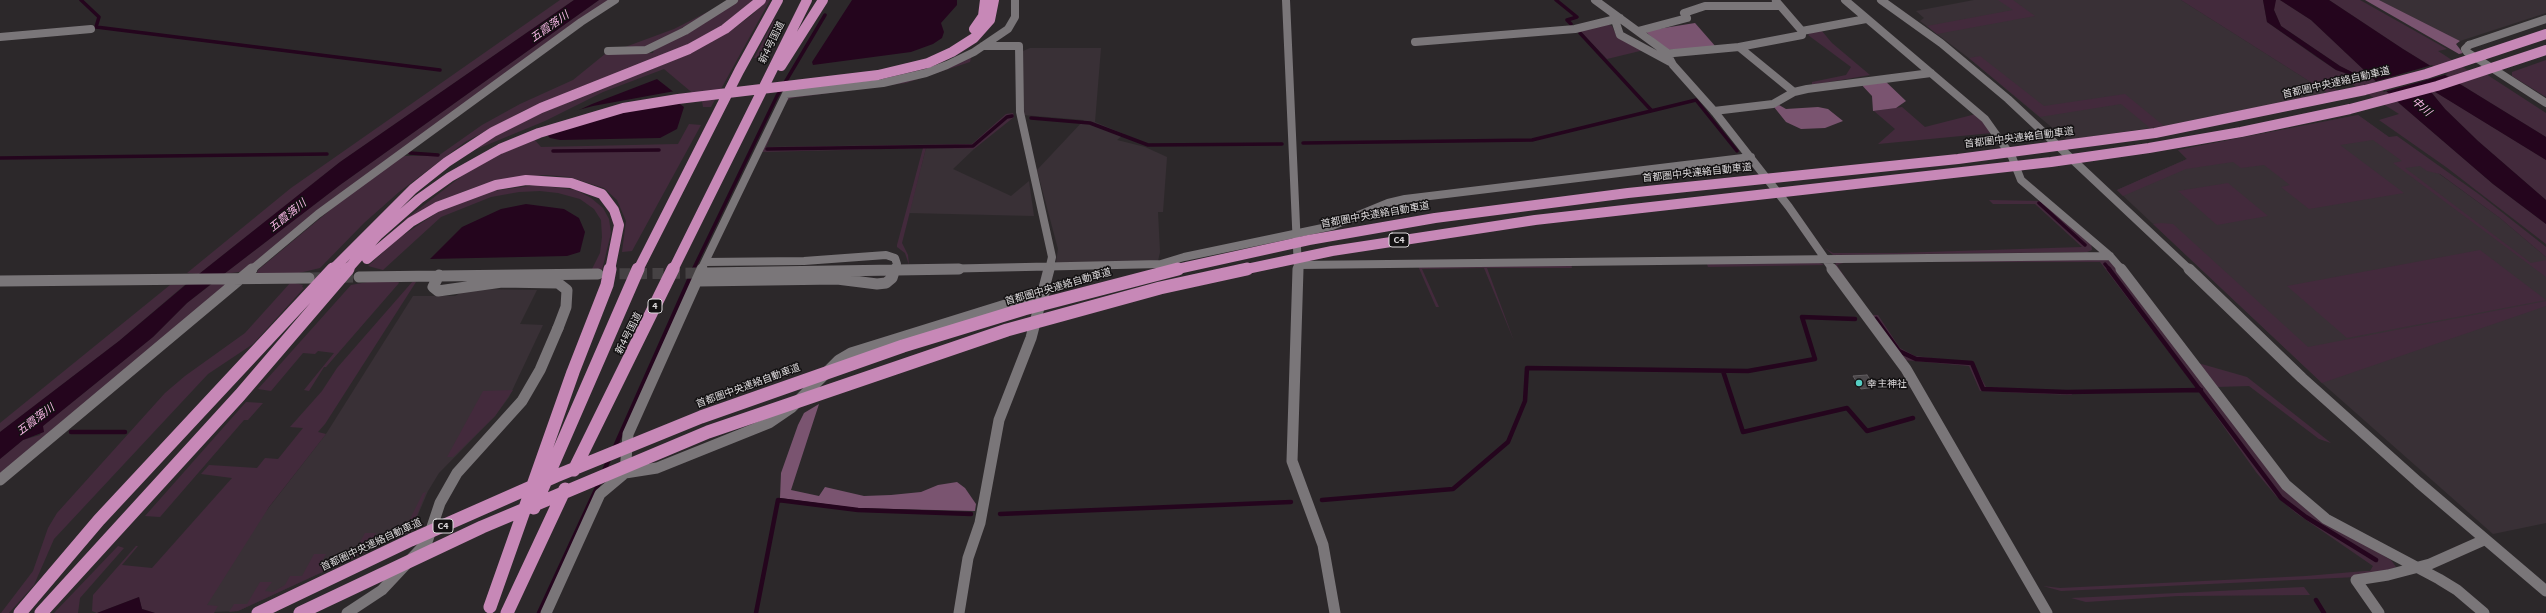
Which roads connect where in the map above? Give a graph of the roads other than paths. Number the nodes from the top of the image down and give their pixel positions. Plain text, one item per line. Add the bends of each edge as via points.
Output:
1 (615, 0) edge
2 (734, 0) edge
3 (762, 0) edge
4 (778, 0) edge
5 (806, 0) edge
6 (823, 0) edge
7 (985, 0) edge
8 (994, 0) edge
9 (1015, 0) edge
10 (1286, 0) edge
11 (1596, 0) edge
12 (1845, 0) edge
13 (1881, 0) edge
14 (1777, 3) edge
15 (1618, 18) junction
16 (1866, 19) junction
17 (2546, 19) edge
18 (91, 29) dead end
19 (978, 29) junction
20 (1638, 31) junction
21 (1802, 31) junction
22 (2546, 34) edge
23 (0, 37) edge
24 (1415, 42) dead end
25 (983, 46) junction
26 (1739, 47) junction
27 (608, 50) dead end
28 (2546, 50) edge
29 (1668, 54) junction
30 (1659, 55) junction
31 (1673, 65) junction
32 (1931, 73) junction
33 (1794, 92) junction
34 (2546, 103) edge
35 (1714, 111) junction
36 (516, 139) junction
37 (1751, 157) junction
38 (710, 196) junction
39 (384, 218) junction
40 (1296, 233) junction
41 (2110, 256) junction
42 (1824, 258) junction
43 (705, 262) junction
44 (1298, 265) junction
45 (1050, 268) junction
46 (895, 270) junction
47 (598, 274) tunnel mouth
48 (706, 274) tunnel mouth
49 (439, 275) junction
50 (359, 277) tunnel mouth
51 (242, 278) junction
52 (309, 278) tunnel mouth
53 (0, 280) edge
54 (698, 281) junction
55 (1044, 292) junction
56 (319, 302) junction
57 (626, 473) junction
58 (0, 480) edge
59 (2484, 540) junction
60 (2413, 567) junction
61 (2546, 591) edge
62 (489, 610) edge
63 (20, 613) edge
64 (40, 613) edge
65 (258, 613) edge
66 (300, 613) edge
67 (347, 613) edge
68 (507, 613) edge
69 (546, 613) edge
70 (959, 613) edge
71 (1335, 613) edge
72 (2047, 613) edge
73 (2379, 613) edge
74 (2484, 613) edge

1 - 51 street via 363,180
2 - 27 street via 685,31 646,50
3 - 39 highway via 725,29 689,49 542,108 493,132 447,162 413,189
4 - 62 highway, 新4号国道 via 647,249
5 - 38 highway, 新4号国道 / 4
6 - 38 highway via 794,43 735,160
7 - 19 highway
8 - 19 highway via 994,12
9 - 25 street via 1012,23 1003,33
10 - 40 street
11 - 15 street
12 - 16 street
13 - 59 street via 1941,43 2008,99 2302,378
14 - 20 street via 1705,6 1684,12 1687,18
14 - 21 street
15 - 20 street
15 - 24 street via 1575,29
15 - 30 street via 1620,35
16 - 21 street
16 - 32 street
17 - 34 street via 2469,45 2465,49
18 - 23 street
19 - 36 highway via 952,52 910,68 863,77 623,108
20 - 29 street
21 - 26 street via 1802,35
22 - 65 highway, 首都圏中央連絡自動車道 / C4 via 2426,74 2250,116 1958,159 1628,193 1434,218 1309,240 1137,278 903,346 694,420 556,476 411,540
25 - 43 street via 958,60 910,77 786,94
25 - 45 street via 1019,46 1020,112 1050,242
26 - 29 street
26 - 33 street
28 - 66 highway, C4 via 2444,84 2350,109 2149,148 2051,162 1535,220 1332,251 1160,288 1007,330 708,432 482,527
29 - 30 street
29 - 31 street
30 - 31 street
31 - 35 street
32 - 33 street
32 - 41 street via 1985,119 2012,158 2021,180
33 - 35 street via 1773,104
35 - 37 street
36 - 39 highway via 461,163
36 - 56 highway via 419,199 378,235
37 - 40 street via 1405,199 1388,203 1343,224
37 - 42 street
38 - 68 highway, 新4号国道 / 4 via 588,440
39 - 63 highway via 99,520
40 - 44 street
40 - 45 street via 1162,264
41 - 42 street
41 - 60 street via 2286,485 2326,519
42 - 44 street
42 - 72 street via 1906,369
43 - 46 street via 804,261 886,255 896,260
43 - 54 street
44 - 71 street via 1292,460 1324,545
45 - 46 street
45 - 55 street
46 - 48 street
46 - 54 street via 892,278 886,283 877,284 836,279
47 - 49 street
49 - 50 street
49 - 67 street via 433,287 438,290 502,282 558,283 567,290 566,307 540,370 522,401 458,473 440,503 427,542 382,590
51 - 52 street
51 - 53 street
51 - 58 street
54 - 57 street via 628,434
55 - 57 street via 851,353 840,360 791,408 768,423 657,468
55 - 70 street via 1031,338 999,420 980,523 968,558
56 - 62 highway via 382,244 411,222 437,207 496,185 526,180 571,182 602,194 614,210 619,225 607,285 573,372
56 - 64 highway via 230,406
57 - 69 street via 600,494
59 - 60 street via 2430,564
59 - 61 street
60 - 73 street via 2388,575 2356,580
60 - 74 street via 2457,590

